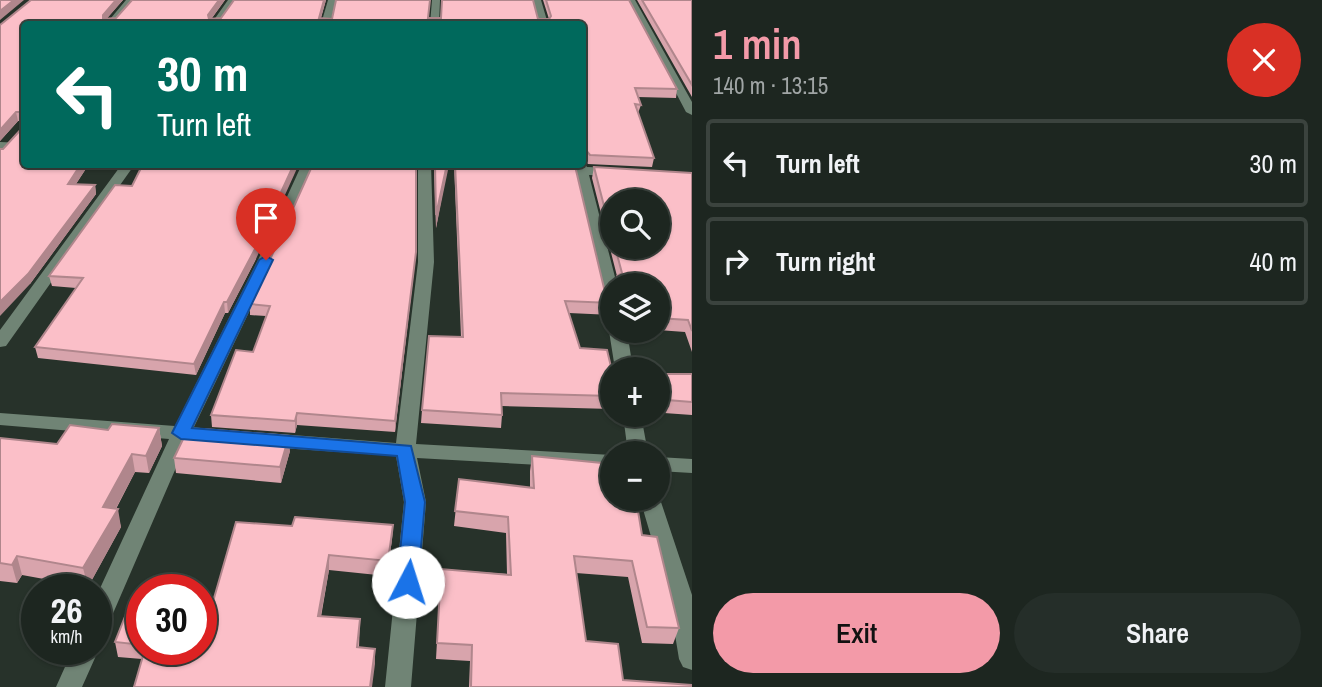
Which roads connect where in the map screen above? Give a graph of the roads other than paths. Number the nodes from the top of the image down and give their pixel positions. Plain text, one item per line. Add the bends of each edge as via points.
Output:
1 (131, 0) edge
2 (232, 0) edge
3 (332, 0) edge
4 (436, 0) edge
5 (537, 0) edge
6 (631, 0) edge
7 (113, 21) edge
8 (217, 21) edge
9 (326, 21) edge
10 (435, 21) edge
11 (543, 21) edge
12 (692, 112) edge
13 (127, 168) edge
14 (307, 168) edge
15 (424, 168) edge
16 (560, 168) edge
17 (580, 168) edge
18 (586, 168) edge
19 (541, 169) edge
20 (623, 172) edge
21 (606, 273) edge
22 (0, 342) edge
23 (0, 419) edge
24 (181, 433) junction
25 (220, 436) edge
26 (247, 438) edge
27 (405, 451) junction
28 (600, 461) edge
29 (670, 465) edge
30 (692, 466) edge
31 (655, 511) edge
32 (112, 589) edge
33 (692, 659) edge
34 (79, 665) edge
35 (69, 687) edge
36 (398, 687) edge

1 - 7 street
2 - 8 street
3 - 9 street
4 - 10 street
5 - 11 street
6 - 12 street
13 - 22 street
14 - 24 street
15 - 27 street via 426,262
16 - 19 street
17 - 21 street
18 - 20 street
23 - 24 street
24 - 25 street
24 - 32 street
26 - 27 street
27 - 28 street
27 - 36 street via 415,502
29 - 30 street
31 - 33 street via 681,598
34 - 35 street

